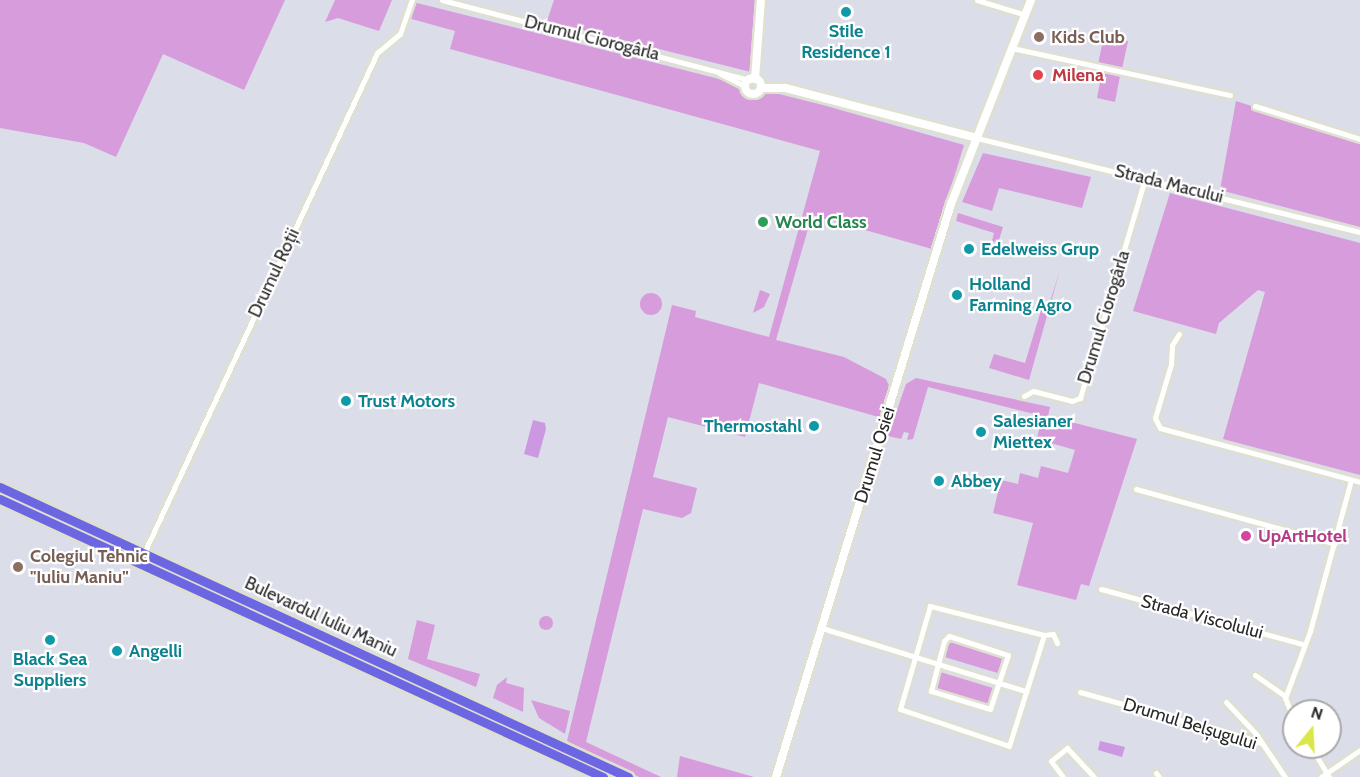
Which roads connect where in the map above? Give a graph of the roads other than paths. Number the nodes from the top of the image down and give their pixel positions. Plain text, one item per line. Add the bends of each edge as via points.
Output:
1 (412, 0) edge
2 (442, 0) edge
3 (761, 0) edge
4 (977, 0) edge
5 (1031, 0) edge
6 (1026, 15) junction
7 (1012, 48) junction
8 (750, 82) junction
9 (761, 88) junction
10 (1230, 95) dead end
11 (1255, 106) dead end
12 (977, 138) junction
13 (1360, 139) edge
14 (990, 141) junction
15 (972, 150) junction
16 (1145, 178) junction
17 (1360, 232) edge
18 (1179, 334) dead end
19 (1023, 396) dead end
20 (1351, 480) junction
21 (1360, 480) edge
22 (0, 487) edge
23 (1136, 489) dead end
24 (0, 499) edge
25 (1335, 544) junction
26 (144, 553) junction
27 (1101, 589) dead end
28 (822, 628) junction
29 (1044, 635) junction
30 (1058, 643) dead end
31 (1302, 644) junction
32 (345, 646) junction
33 (324, 648) junction
34 (913, 656) junction
35 (937, 664) junction
36 (1255, 675) dead end
37 (1000, 683) junction
38 (1026, 691) junction
39 (1080, 692) dead end
40 (1285, 696) junction
41 (1285, 699) edge
42 (1226, 702) dead end
43 (483, 710) junction
44 (480, 720) junction
45 (1262, 743) junction
46 (1360, 750) edge
47 (1317, 759) edge
48 (776, 776) edge
49 (1326, 776) edge
50 (603, 777) edge
51 (628, 777) edge
52 (1063, 777) edge
53 (1094, 777) edge
54 (1285, 777) edge

1 - 26 street, Drumul Roții via 400,34 377,53
2 - 8 street, Drumul Ciorogârla
3 - 8 street
4 - 6 street
5 - 6 street, Drumul Osiei
6 - 7 street, Drumul Osiei
7 - 10 street
7 - 12 street, Drumul Osiei
8 - 9 street
8 - 9 street via 753,94
9 - 12 street via 785,88
11 - 13 street
12 - 14 street, Strada Macului
12 - 15 street, Drumul Osiei
14 - 15 street
14 - 16 street, Strada Macului
15 - 28 street, Drumul Osiei via 951,204
16 - 17 street, Strada Macului
16 - 19 street, Drumul Ciorogârla via 1080,398 1072,402 1034,391
18 - 20 street via 1172,345 1172,364 1155,422 1165,430
20 - 21 street
20 - 25 street
22 - 26 main road, Bulevardul Iuliu Maniu
23 - 25 street
24 - 33 main road, Bulevardul Iuliu Maniu
25 - 31 street via 1310,631
26 - 32 main road, Bulevardul Iuliu Maniu
27 - 31 street, Strada Viscolului
28 - 34 street
28 - 48 street, Drumul Osiei
29 - 30 street via 1053,634
29 - 34 street via 932,605
29 - 38 street
31 - 40 street
32 - 33 main road
32 - 43 main road, Bulevardul Iuliu Maniu
33 - 44 main road, Bulevardul Iuliu Maniu
34 - 35 street
34 - 38 street via 899,702 901,711 1009,746
35 - 37 street
35 - 37 street via 932,693 974,707 992,708
35 - 37 street via 945,638 962,639 1006,653
36 - 40 street
37 - 38 street
39 - 45 street, Drumul Belșugului
40 - 41 street
42 - 45 street
43 - 44 main road
43 - 51 main road, Bulevardul Iuliu Maniu
44 - 50 main road, Bulevardul Iuliu Maniu
45 - 54 street, Drumul Belșugului
46 - 49 street
47 - 49 street
52 - 53 street via 1051,760 1068,748

